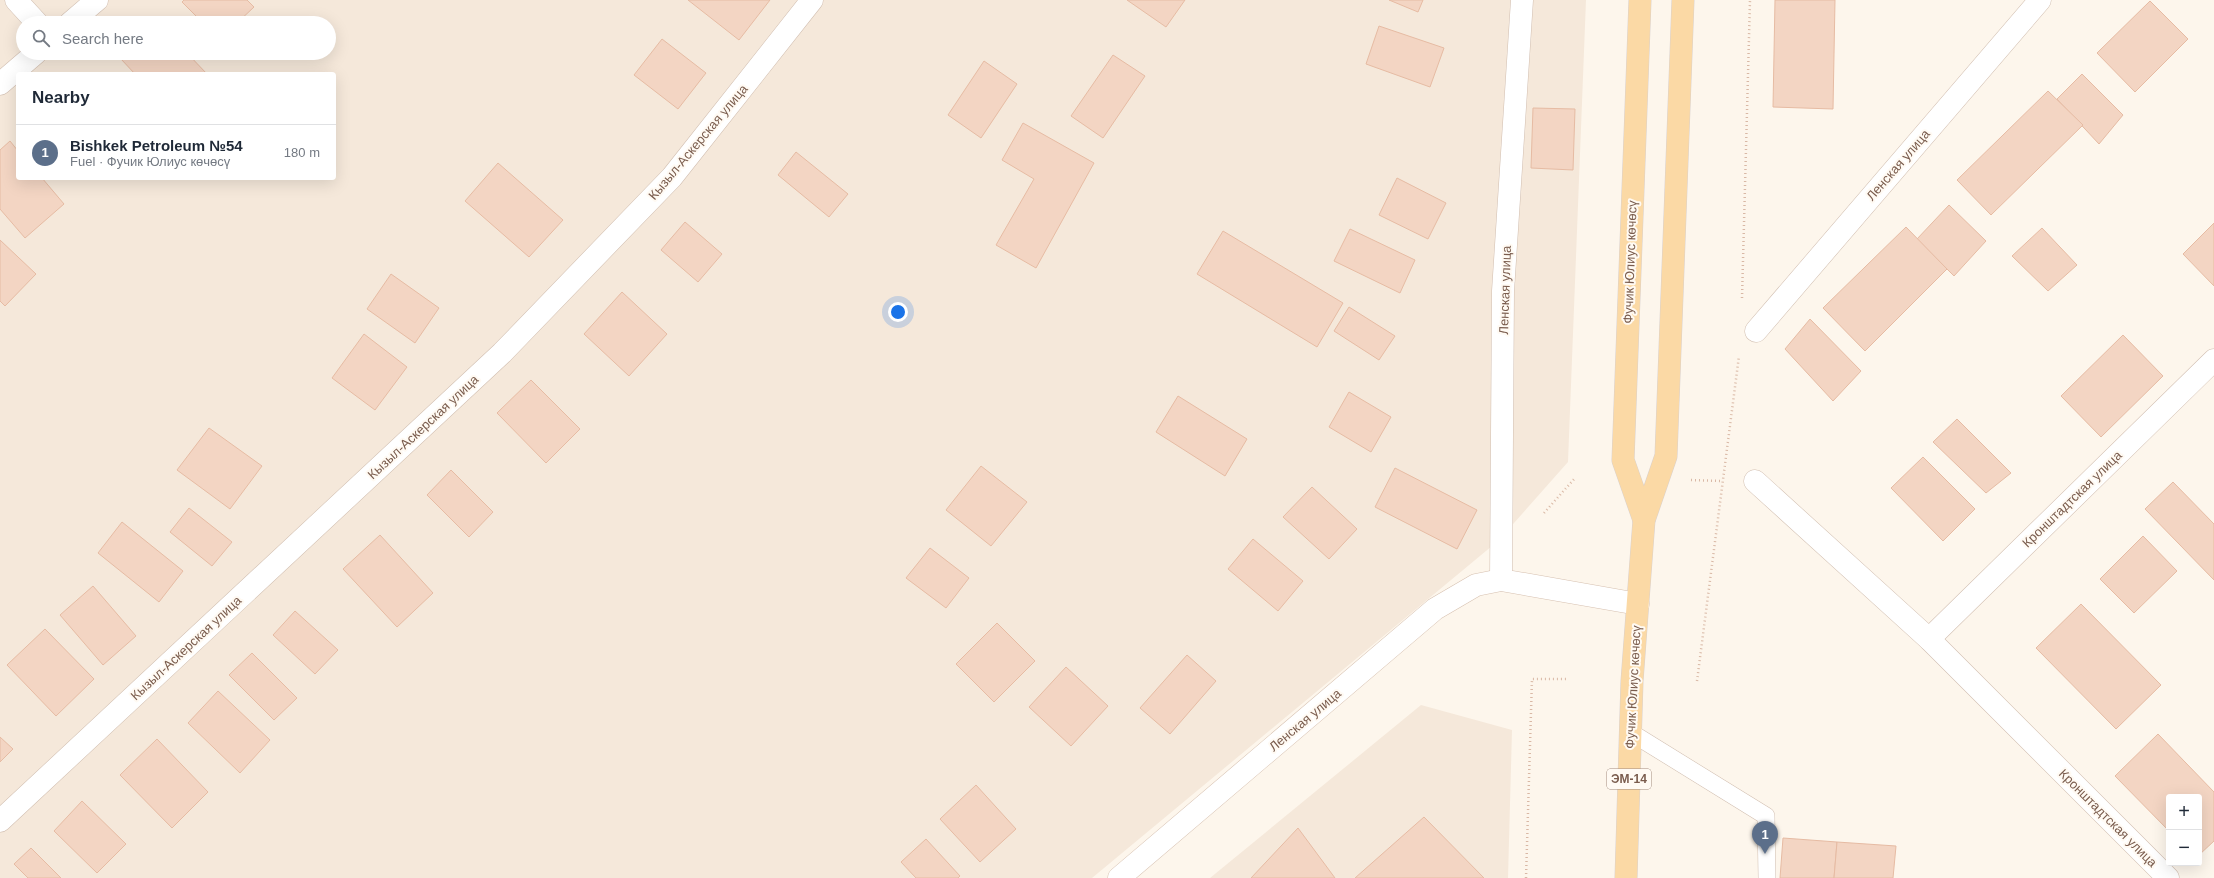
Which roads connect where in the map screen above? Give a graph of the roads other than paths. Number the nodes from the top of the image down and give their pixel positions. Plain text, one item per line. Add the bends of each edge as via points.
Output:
1 (16, 0) edge
2 (97, 0) edge
3 (812, 0) edge
4 (1522, 0) edge
5 (1640, 0) edge
6 (1683, 0) edge
7 (2040, 0) edge
8 (31, 16) edge
9 (78, 16) edge
10 (28, 60) edge
11 (0, 84) edge
12 (1756, 331) dead end
13 (2214, 360) edge
14 (1755, 481) road end
15 (1644, 520) junction
16 (1501, 580) junction
17 (1638, 604) junction
18 (1929, 639) junction
19 (1630, 732) junction
20 (0, 821) edge
21 (1119, 878) edge
22 (1626, 878) edge
23 (1767, 878) edge
24 (2168, 878) edge

1 - 8 street
2 - 9 street
3 - 20 street, Кызыл-Аскерская улица via 672,177 502,353
4 - 16 street, Ленская улица via 1503,291
5 - 15 main road, Фучик Юлиус көчөсү via 1623,460
6 - 15 main road, Фучик Юлиус көчөсү via 1666,456
7 - 12 street, Ленская улица
10 - 11 street
13 - 18 street, Кронштадтская улица
14 - 18 street, Кронштадтская улица
15 - 17 main road, Фучик Юлиус көчөсү / ЭМ-14
16 - 17 street, Ленская улица
16 - 21 street, Ленская улица via 1476,585 1435,609
17 - 19 main road, Фучик Юлиус көчөсү / ЭМ-14
18 - 24 street, Кронштадтская улица
19 - 22 main road, Фучик Юлиус көчөсү / ЭМ-14
19 - 23 lane via 1766,816

